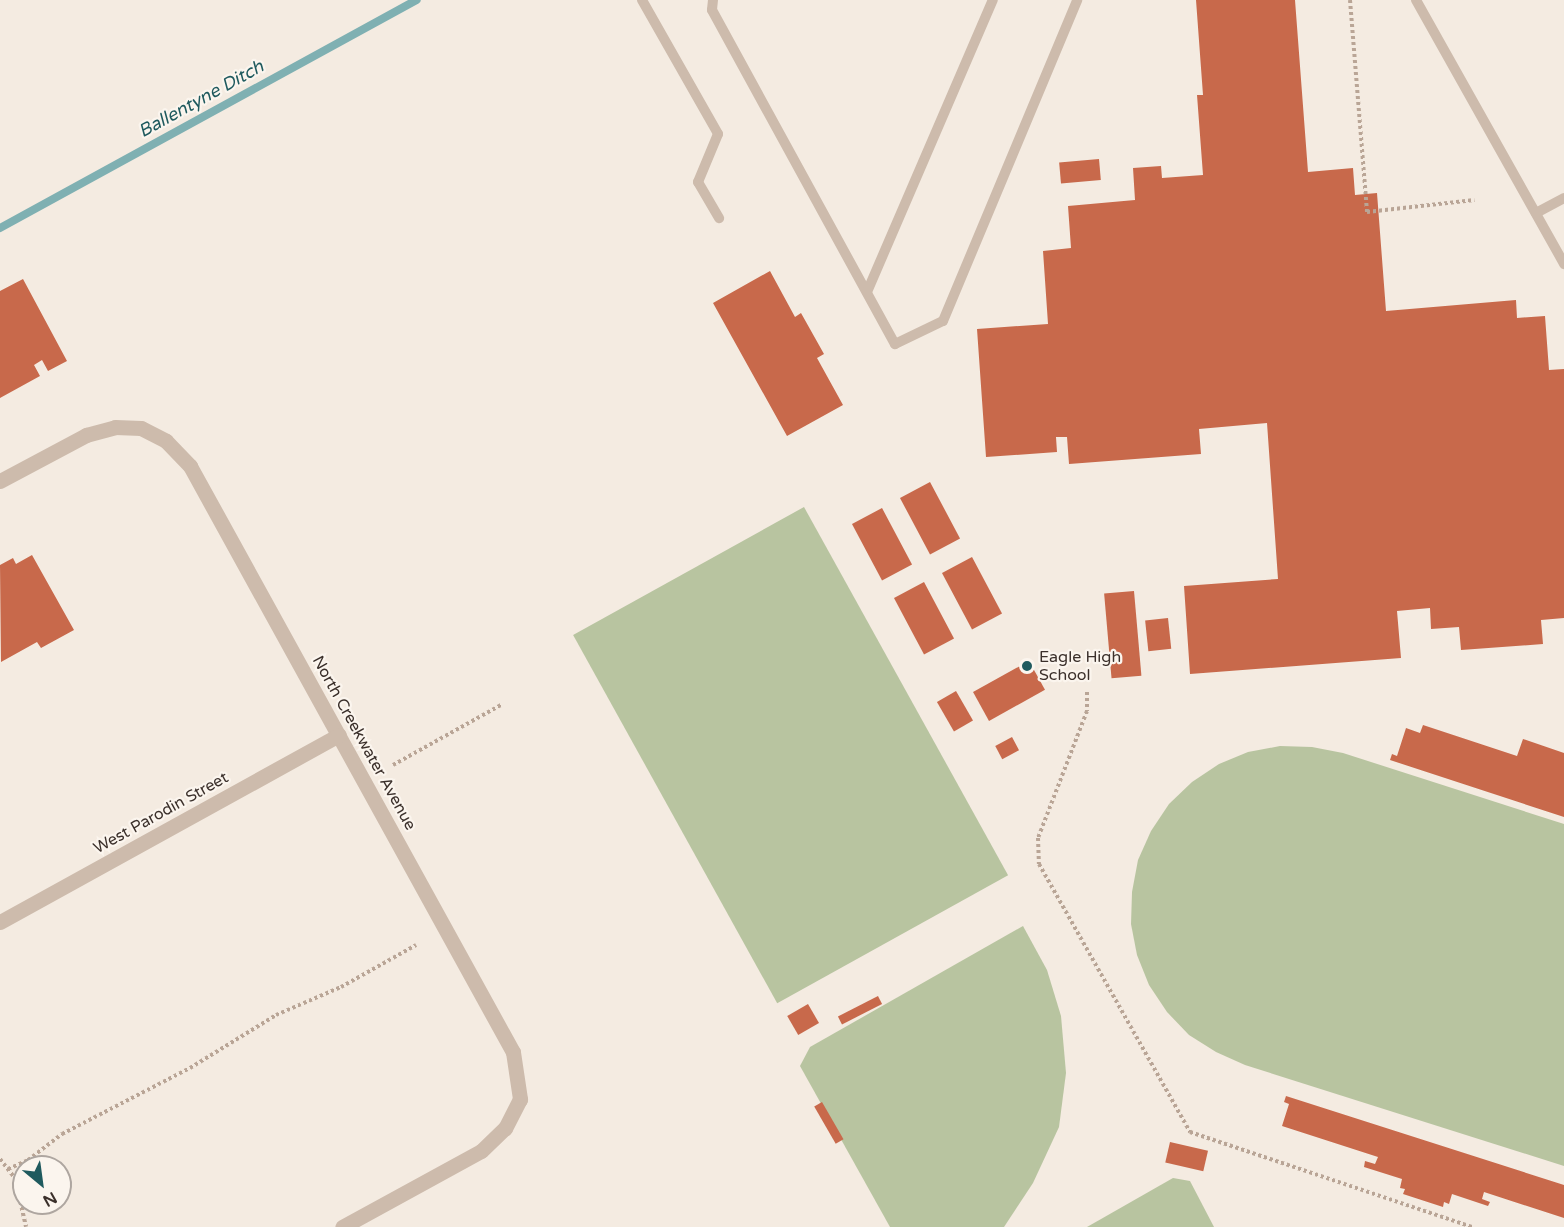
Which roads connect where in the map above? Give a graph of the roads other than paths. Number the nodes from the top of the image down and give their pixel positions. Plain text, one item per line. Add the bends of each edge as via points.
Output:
1 (642, 0) edge
2 (713, 0) edge
3 (993, 0) edge
4 (1077, 0) edge
5 (1416, 0) edge
6 (1564, 198) edge
7 (1536, 213) junction
8 (719, 218) dead end
9 (1564, 264) edge
10 (867, 292) junction
11 (0, 481) edge
12 (339, 735) junction
13 (0, 922) edge
14 (342, 1227) edge

1 - 8 lane via 718,134 698,182
2 - 10 lane via 712,10
3 - 10 lane
4 - 10 lane via 943,321 895,344
5 - 7 lane
6 - 7 lane
7 - 9 lane
11 - 12 street, North Creekwater Avenue via 86,435 115,426 141,428 166,441 190,466
12 - 13 street, West Parodin Street
12 - 14 street, North Creekwater Avenue via 513,1052 520,1099 505,1128 481,1151

